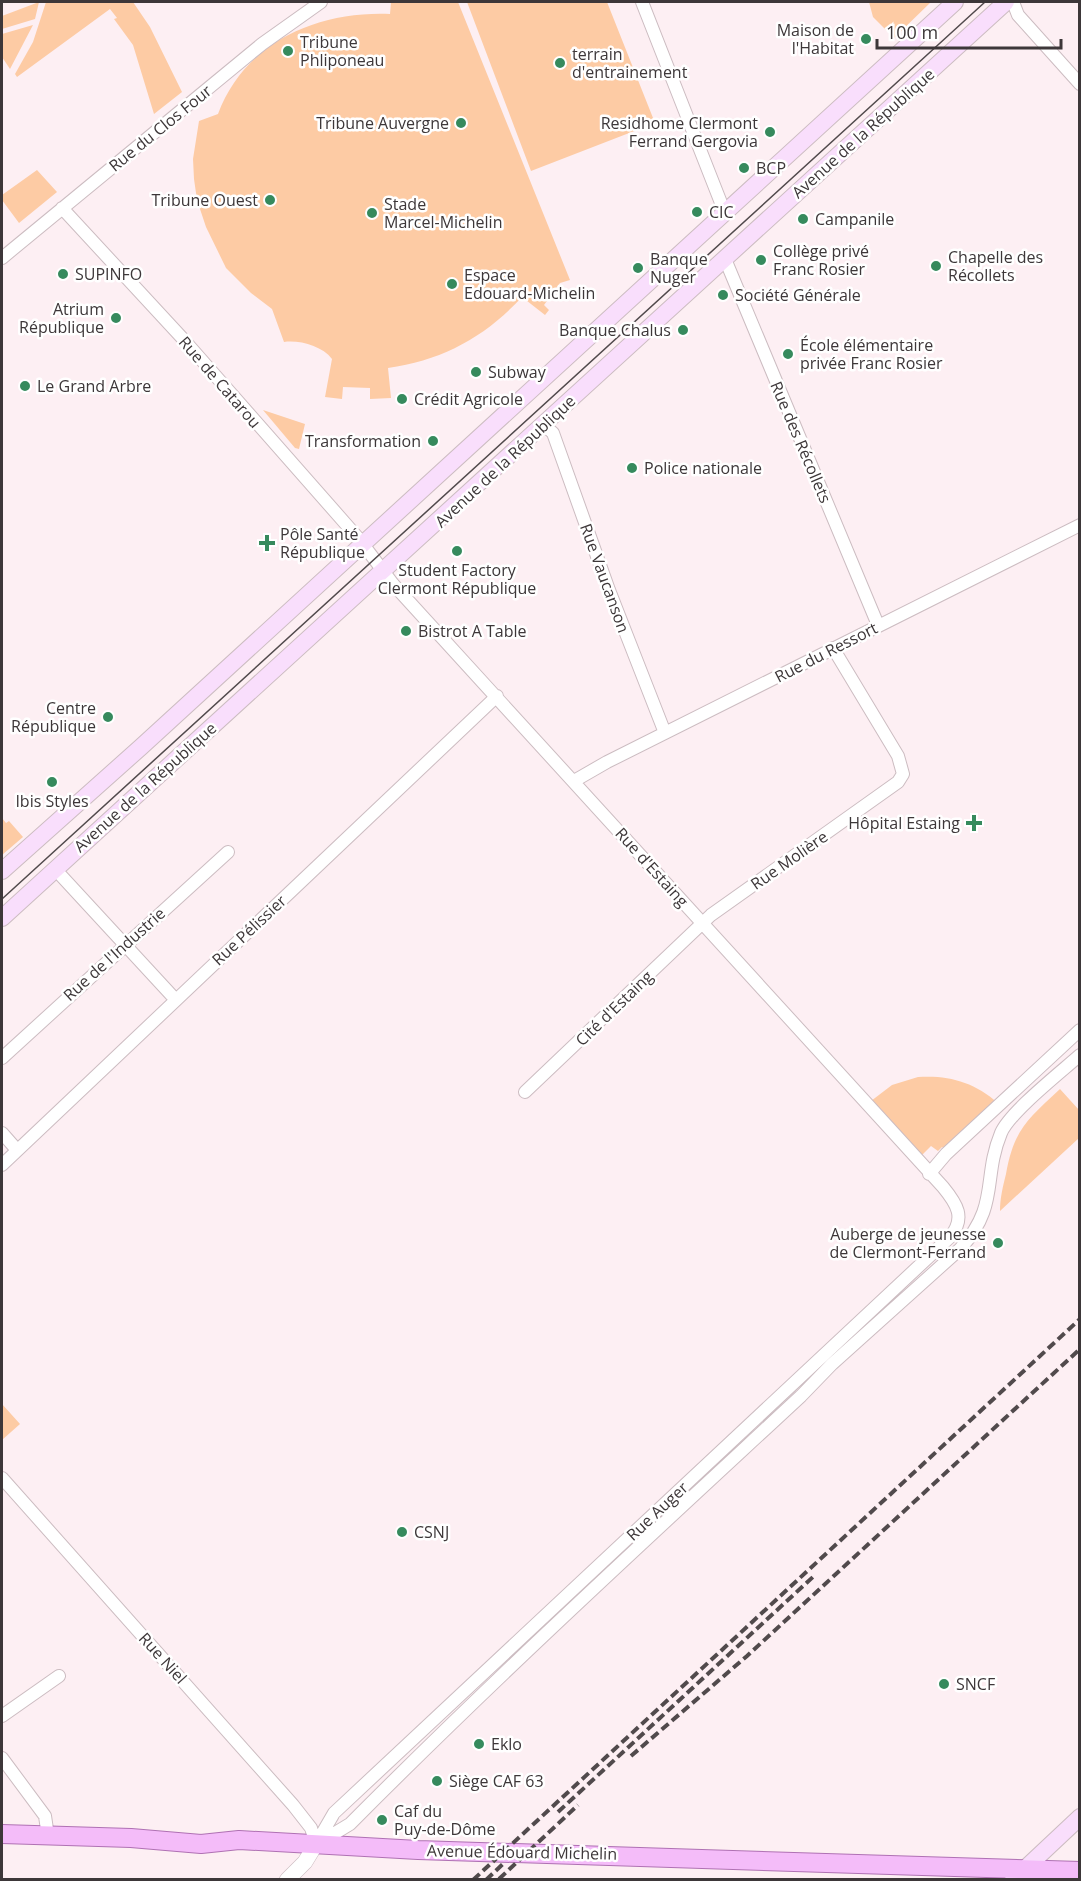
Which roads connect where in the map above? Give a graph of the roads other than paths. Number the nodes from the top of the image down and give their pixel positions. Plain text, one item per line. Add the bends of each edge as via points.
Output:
1 (321, 2) edge
2 (642, 2) edge
3 (955, 2) edge
4 (1006, 2) edge
5 (1013, 2) edge
6 (1080, 84) edge
7 (62, 208) junction
8 (725, 213) junction
9 (2, 258) edge
10 (725, 259) junction
11 (543, 425) junction
12 (1080, 525) edge
13 (362, 544) junction
14 (380, 565) junction
15 (878, 625) junction
16 (834, 648) junction
17 (497, 696) junction
18 (665, 733) junction
19 (574, 781) junction
20 (228, 852) dead end
21 (55, 869) junction
22 (2, 871) edge
23 (2, 918) edge
24 (702, 923) junction
25 (125, 944) junction
26 (176, 999) junction
27 (1080, 1030) edge
28 (1080, 1055) edge
29 (2, 1058) edge
30 (525, 1092) dead end
31 (2, 1133) edge
32 (17, 1150) junction
33 (2, 1165) edge
34 (929, 1174) junction
35 (2, 1478) edge
36 (59, 1676) dead end
37 (2, 1716) edge
38 (2, 1758) edge
39 (1080, 1816) edge
40 (2, 1834) edge
41 (48, 1836) junction
42 (316, 1844) junction
43 (1080, 1870) edge
44 (1019, 1874) edge
45 (287, 1880) edge

1 - 7 street, Rue du Clos Four via 262,44
2 - 8 street
3 - 8 main road, Avenue de la République
4 - 10 main road, Avenue de la République
5 - 6 street via 1024,22
7 - 9 street, Rue du Clos Four
7 - 13 street, Rue de Catarou via 184,340
8 - 13 main road, Avenue de la République
10 - 11 main road, Avenue de la République
10 - 15 street, Rue des Récollets
11 - 14 main road, Avenue de la République
11 - 18 street, Rue Vaucanson via 553,433
12 - 15 street, Rue du Ressort
13 - 14 street, Rue de Catarou
13 - 22 main road, Avenue de la République
14 - 17 street, Rue d'Estaing
14 - 21 main road, Avenue de la République
15 - 16 street, Rue du Ressort
16 - 18 street, Rue du Ressort
16 - 24 street, Rue Molière via 898,756 903,774 898,782
17 - 19 street, Rue d'Estaing
17 - 26 street, Rue Pélissier
18 - 19 street, Rue du Ressort
19 - 24 street, Rue d'Estaing
20 - 25 street, Rue de l'Industrie
21 - 23 main road, Avenue de la République
21 - 25 street
24 - 30 street, Cité d'Estaing
24 - 34 street, Rue d'Estaing
25 - 26 street
25 - 29 street, Rue de l'Industrie
26 - 32 street, Rue Pélissier
27 - 34 street
28 - 42 street via 1006,1124 996,1150 985,1214 960,1249 531,1646 350,1824
31 - 32 street
32 - 33 street, Rue Pélissier
34 - 42 street, Rue Auger via 956,1202 959,1211 959,1223 950,1237 334,1813
35 - 42 street, Rue Niel via 293,1805 311,1828
36 - 37 street
38 - 41 street via 45,1816
39 - 44 main road
40 - 41 main road, Avenue Édouard Michelin
41 - 42 main road, Avenue Édouard Michelin via 201,1844 239,1840
42 - 44 main road, Avenue Édouard Michelin
42 - 45 street
43 - 44 main road, Avenue Édouard Michelin

